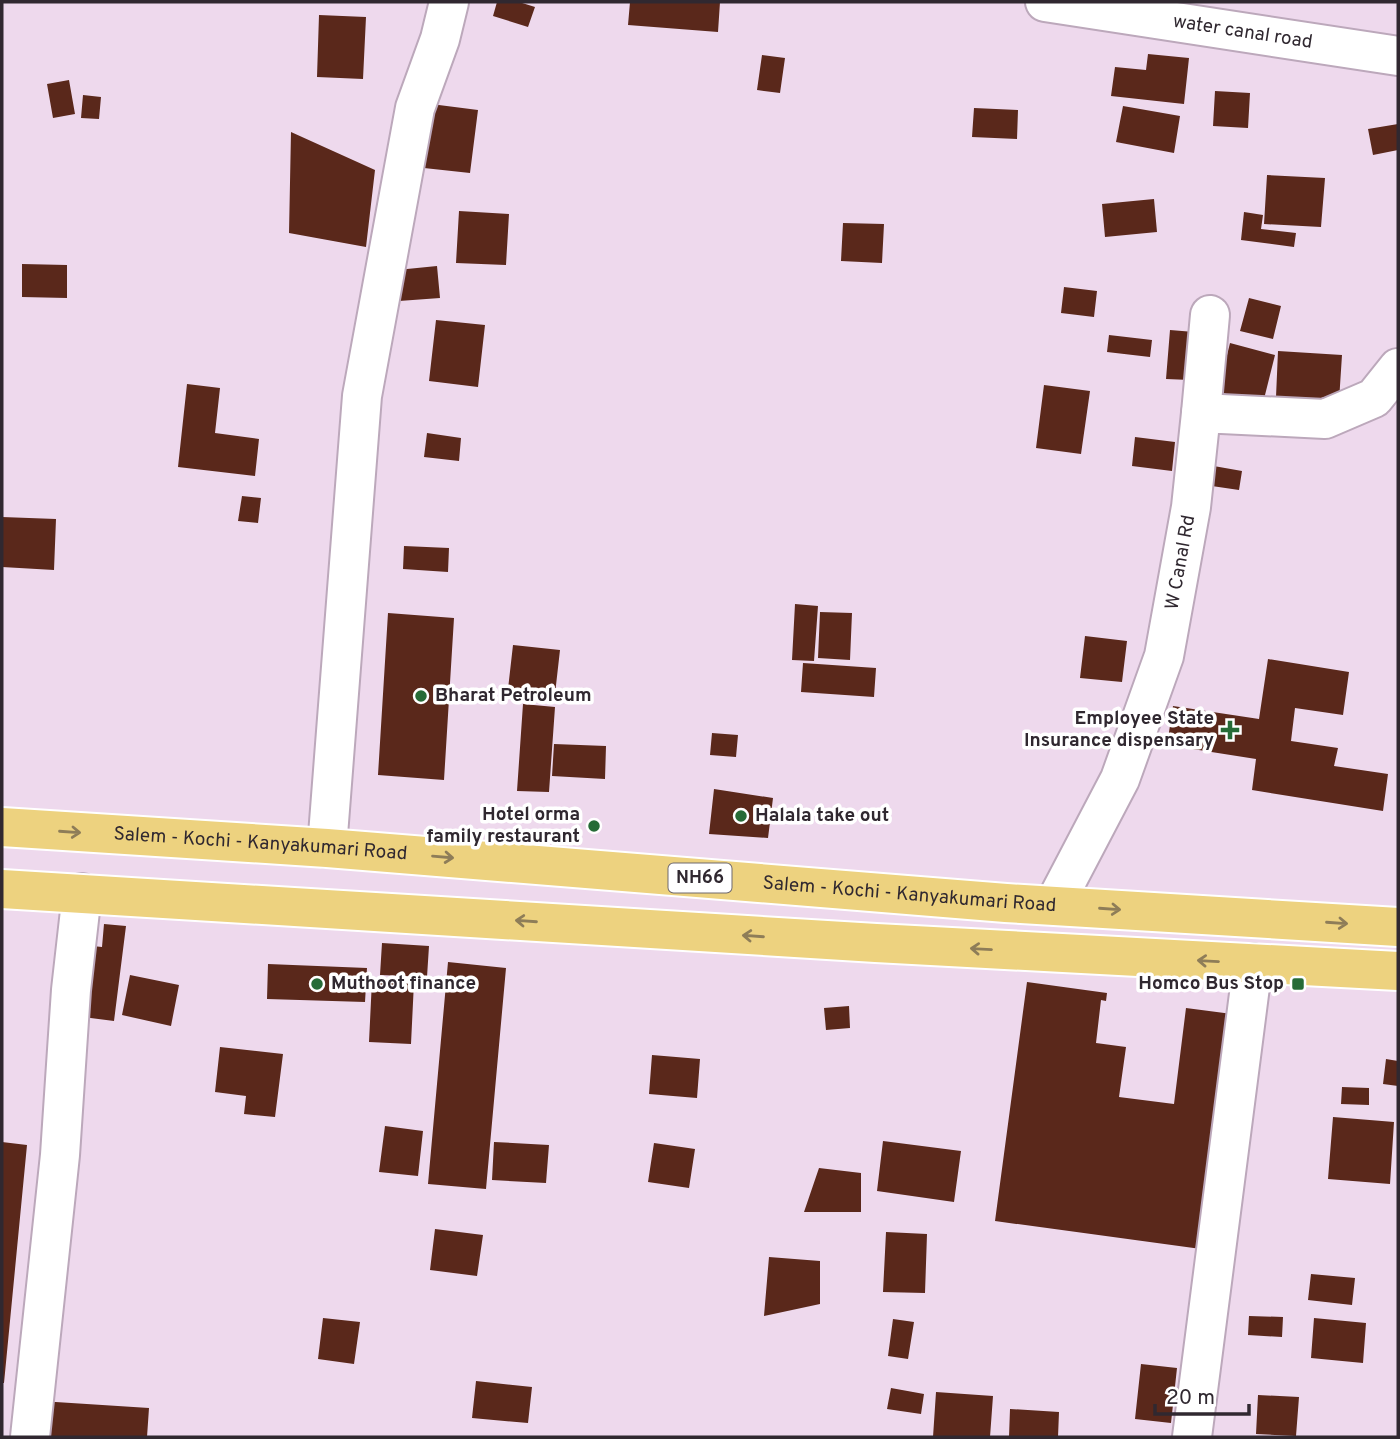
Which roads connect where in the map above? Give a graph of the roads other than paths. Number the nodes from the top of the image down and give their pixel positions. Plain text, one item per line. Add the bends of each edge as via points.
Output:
1 (449, 2) edge
2 (1045, 2) edge
3 (1398, 56) edge
4 (1210, 315) dead end
5 (1398, 368) edge
6 (1201, 413) junction
7 (2, 827) edge
8 (327, 848) junction
9 (2, 888) edge
10 (82, 894) junction
11 (1054, 905) junction
12 (1398, 927) edge
13 (1253, 963) junction
14 (1398, 971) edge
15 (30, 1437) edge
16 (1192, 1437) edge

1 - 8 street via 415,108 362,396
2 - 3 street, water canal road
4 - 6 street, W Canal Rd
5 - 6 street via 1374,398 1325,419
6 - 11 street, W Canal Rd via 1191,508 1164,656 1119,779
7 -> 8 highway, Salem - Kochi - Kanyakumari Road / NH66
8 -> 11 highway, Salem - Kochi - Kanyakumari Road / NH66
9 - 10 highway
13 -> 10 highway
10 - 15 street
11 -> 12 highway, Salem - Kochi - Kanyakumari Road / NH66
13 - 14 highway
13 - 16 street

